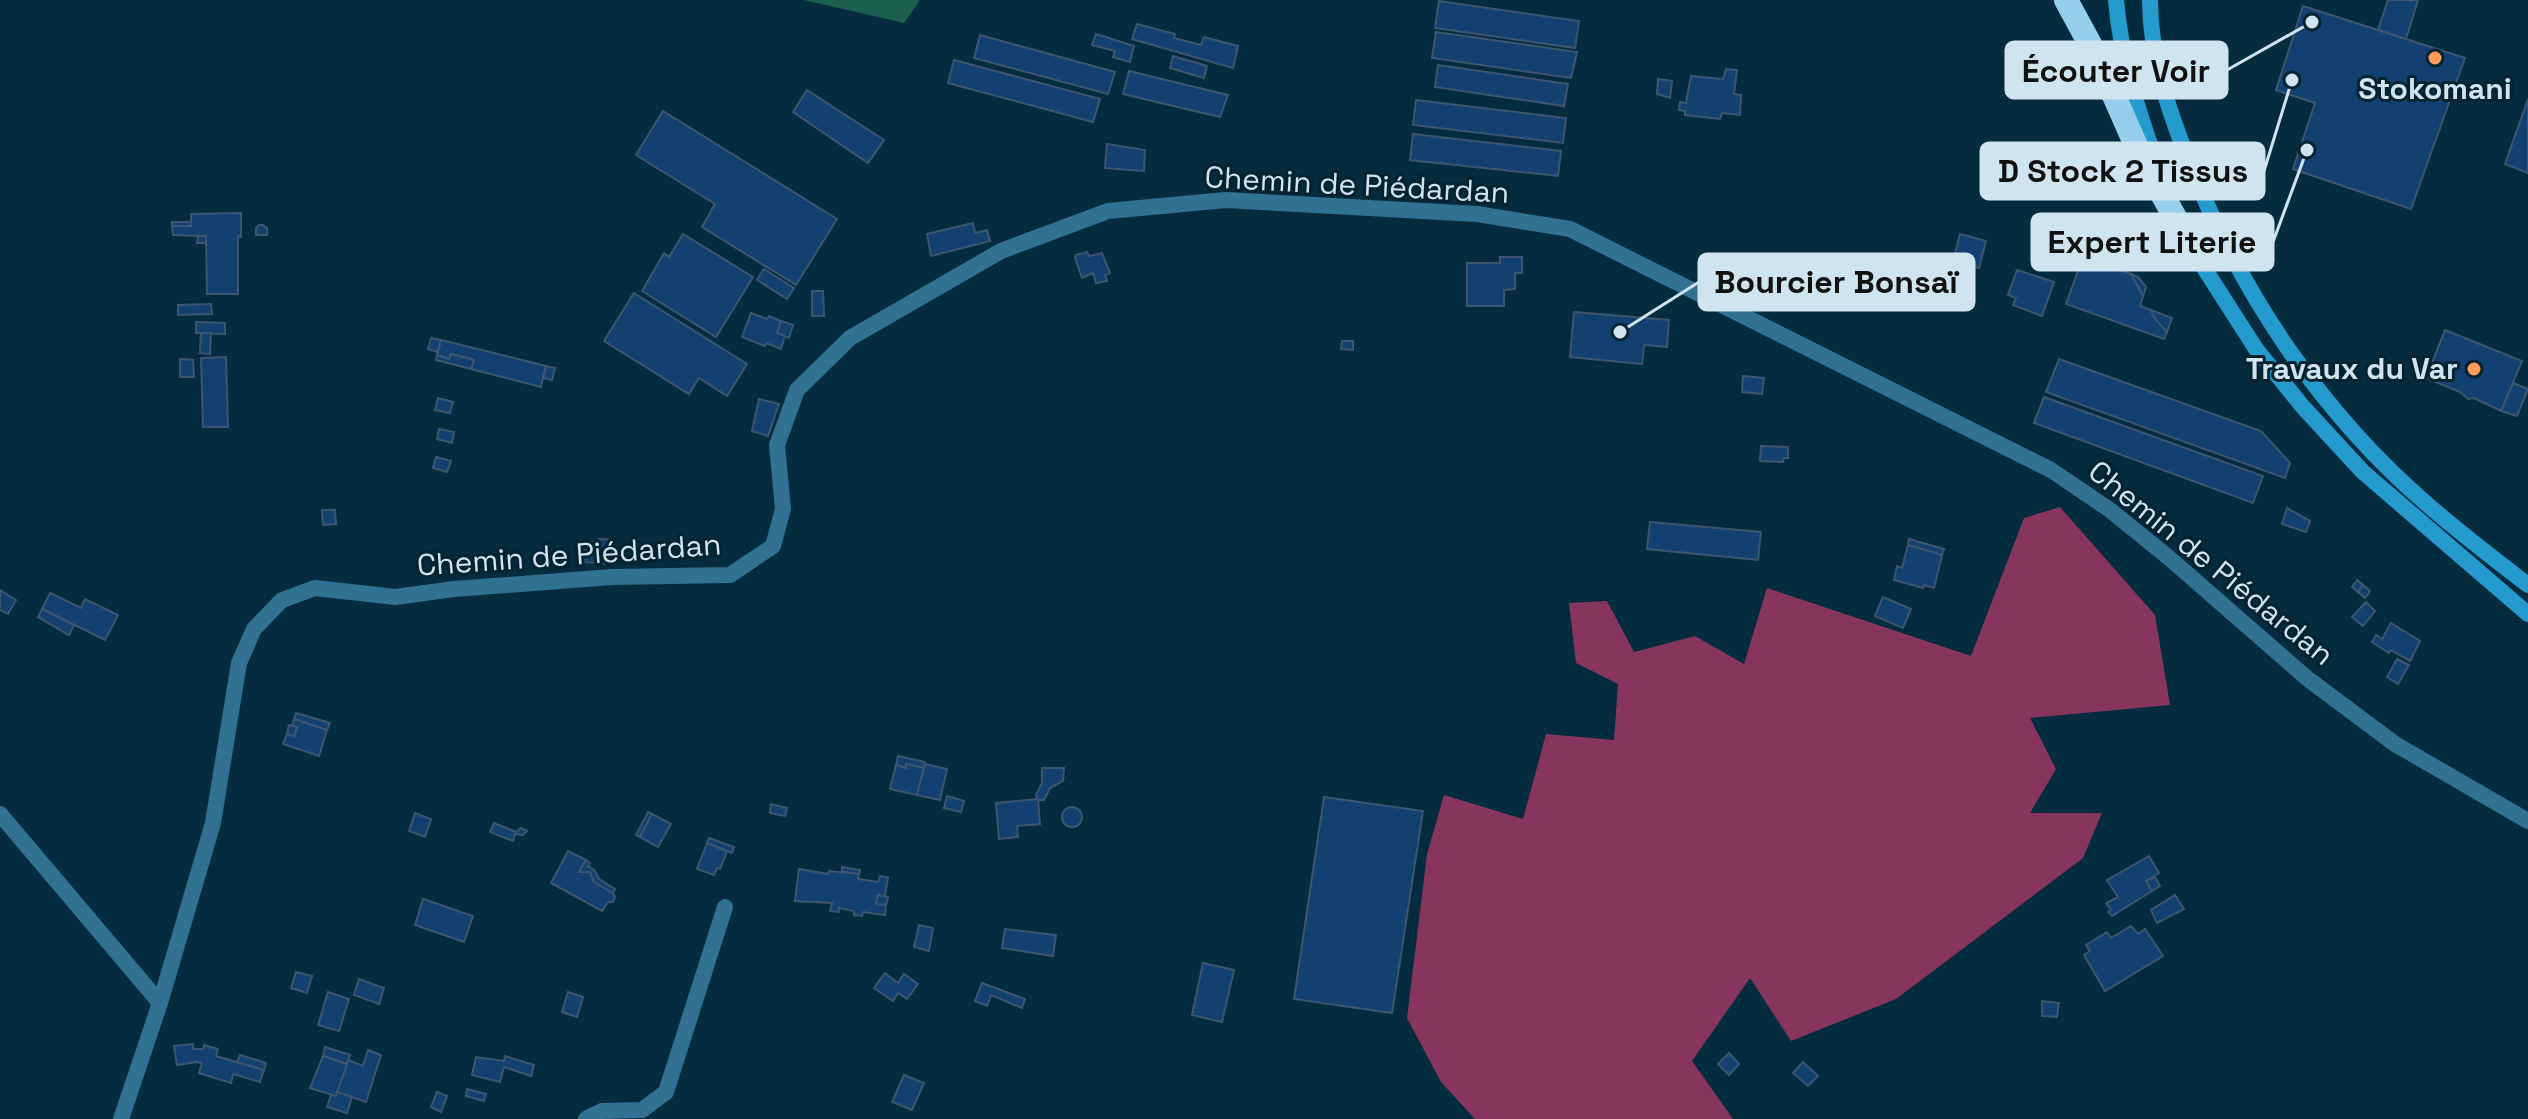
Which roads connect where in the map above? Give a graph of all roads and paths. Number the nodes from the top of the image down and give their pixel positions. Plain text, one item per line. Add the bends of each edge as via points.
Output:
1 (2066, 0) edge
2 (2116, 0) edge
3 (2150, 0) edge
4 (2178, 223) junction
5 (2528, 585) edge
6 (2528, 614) edge
7 (0, 814) edge
8 (2528, 821) edge
9 (725, 907) dead end
10 (160, 1003) junction
11 (121, 1119) edge
12 (586, 1119) edge

1 - 4 highway
2 - 4 main road via 2124,64
3 - 5 main road via 2154,51 2184,150 2235,264 2278,334 2364,442 2427,504
4 - 6 main road via 2256,349 2303,407 2363,472
7 - 10 street
8 - 10 street, Chemin de Piédardan via 2395,744 2308,679 2110,510 2051,470 1570,229 1477,214 1226,200 1094,216 1001,251 850,338 797,390 777,445 783,509 773,546 730,575 612,577 395,597 315,588 282,600 254,629 239,663 213,823
9 - 12 street via 666,1092 642,1110 602,1111
10 - 11 street, Chemin de Piédardan

